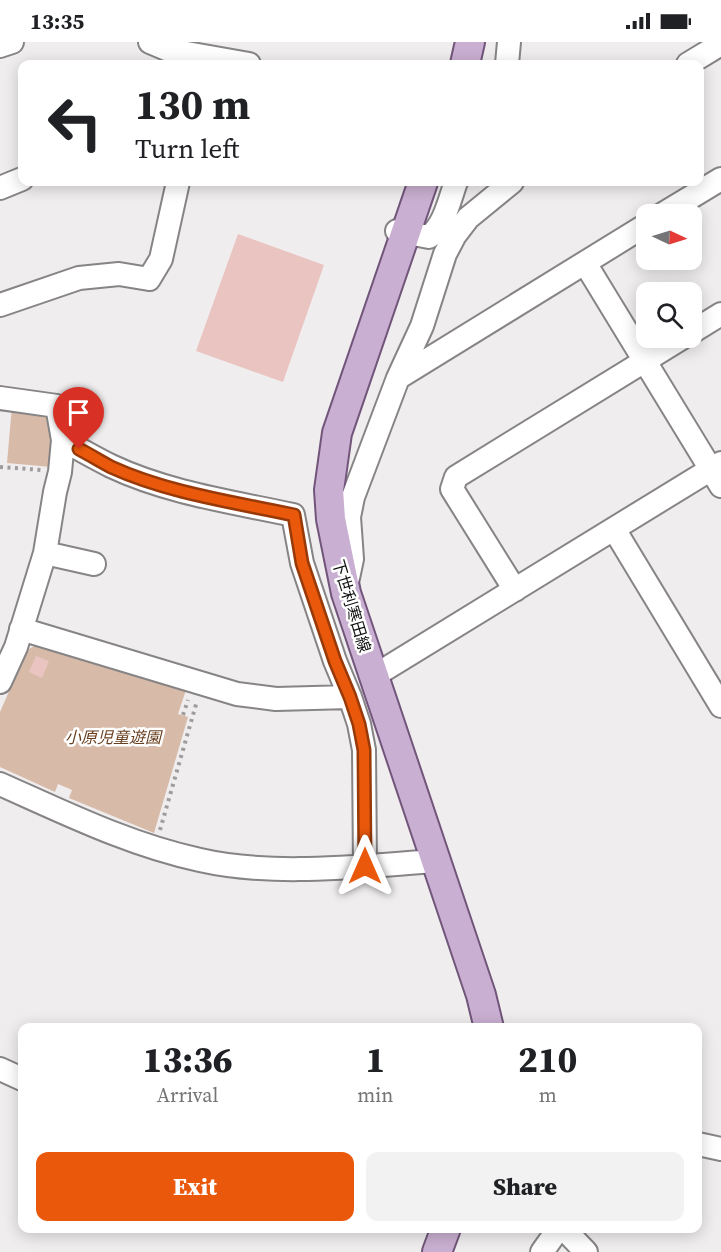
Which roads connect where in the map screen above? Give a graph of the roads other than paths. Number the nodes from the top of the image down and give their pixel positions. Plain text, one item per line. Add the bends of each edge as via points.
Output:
1 (12, 42) edge
2 (150, 42) edge
3 (470, 42) edge
4 (509, 42) edge
5 (720, 44) edge
6 (0, 46) edge
7 (212, 60) edge
8 (466, 60) edge
9 (507, 60) edge
10 (694, 60) edge
11 (721, 179) edge
12 (18, 181) edge
13 (177, 186) edge
14 (421, 186) edge
15 (455, 186) edge
16 (507, 186) edge
17 (0, 188) edge
18 (680, 204) edge
19 (636, 231) edge
20 (401, 232) junction
21 (585, 263) junction
22 (0, 305) edge
23 (721, 314) edge
24 (702, 326) edge
25 (666, 348) edge
26 (645, 361) junction
27 (398, 378) junction
28 (0, 398) edge
29 (63, 440) junction
30 (718, 473) edge
31 (614, 529) junction
32 (45, 554) junction
33 (94, 564) dead end
34 (515, 590) junction
35 (346, 593) junction
36 (21, 629) junction
37 (374, 676) junction
38 (0, 682) edge
39 (350, 697) junction
40 (721, 706) edge
41 (0, 784) edge
42 (437, 861) junction
43 (365, 866) junction
44 (488, 1023) edge
45 (0, 1069) edge
46 (18, 1077) edge
47 (702, 1145) edge
48 (721, 1149) edge
49 (444, 1233) edge
50 (556, 1233) edge
51 (566, 1233) edge
52 (437, 1252) edge
53 (542, 1252) edge
54 (586, 1252) edge

1 - 6 street
2 - 7 street
3 - 8 main road
4 - 9 street
5 - 10 street
11 - 18 street
12 - 17 street
13 - 22 street via 162,259 149,279 119,273 79,278
14 - 20 main road, 下世利寒田線
15 - 20 street via 434,233 429,237
16 - 27 street via 473,213 455,235 422,326
19 - 21 street
20 - 35 main road, 下世利寒田線 via 346,402 332,460 331,519
21 - 26 street
21 - 27 street
23 - 24 street
25 - 26 street
26 - 30 street
26 - 34 street via 456,477 452,489
27 - 35 street via 350,505 352,559
28 - 29 street via 57,406
29 - 32 street
29 - 39 street via 112,467 159,484 294,515 302,563
30 - 31 street
31 - 34 street
31 - 40 street
32 - 33 street
32 - 36 street
34 - 37 street
35 - 37 main road, 下世利寒田線
36 - 38 street
36 - 39 street via 237,694 276,699
37 - 42 main road, 下世利寒田線
39 - 43 street via 364,750
41 - 43 street via 103,830 202,861 286,868
42 - 43 street
42 - 44 main road, 下世利寒田線
45 - 46 street
47 - 48 street
49 - 52 main road
50 - 53 street
51 - 54 street

